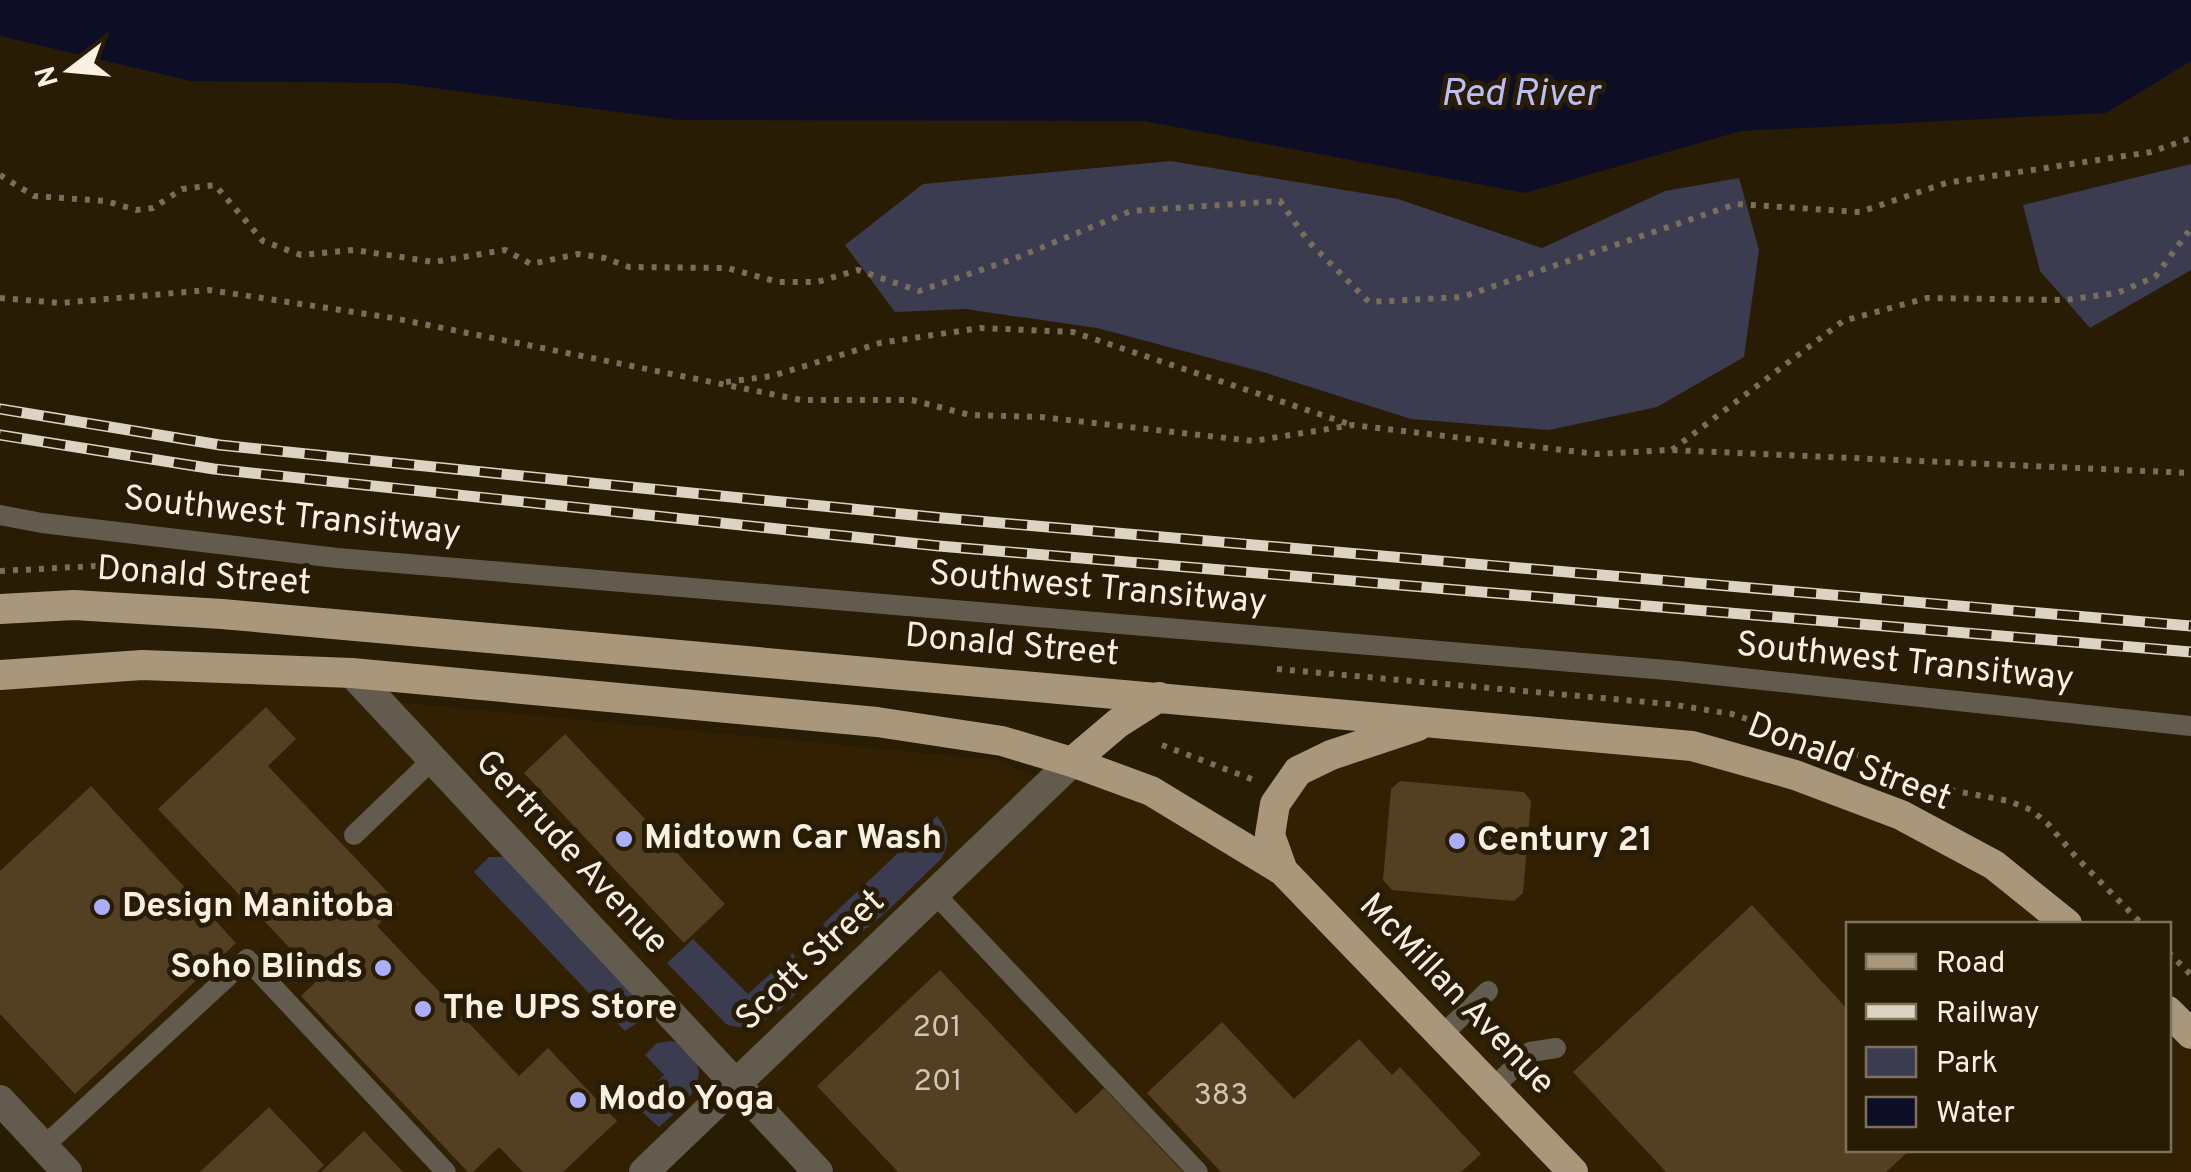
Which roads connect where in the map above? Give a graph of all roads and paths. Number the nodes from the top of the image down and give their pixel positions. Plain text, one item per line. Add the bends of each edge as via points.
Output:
1 (2191, 138) edge
2 (0, 175) edge
3 (2191, 228) edge
4 (0, 298) edge
5 (720, 383) junction
6 (1352, 426) junction
7 (1671, 450) junction
8 (2191, 473) edge
9 (0, 515) edge
10 (0, 610) edge
11 (352, 672) junction
12 (0, 675) edge
13 (1159, 697) junction
14 (1430, 722) junction
15 (2191, 726) edge
16 (1162, 745) dead end
17 (432, 760) junction
18 (1072, 762) junction
19 (1256, 780) dead end
20 (354, 835) dead end
21 (1283, 871) junction
22 (936, 895) junction
23 (2065, 922) edge
24 (2171, 955) edge
25 (2191, 975) edge
26 (1488, 991) dead end
27 (2171, 1014) edge
28 (1443, 1034) junction
29 (2191, 1034) edge
30 (1556, 1048) dead end
31 (734, 1084) junction
32 (1494, 1087) junction
33 (0, 1100) edge
34 (44, 1147) junction
35 (68, 1172) edge
36 (446, 1172) edge
37 (644, 1172) edge
38 (818, 1172) edge
39 (1198, 1172) edge
40 (1573, 1172) edge

1 - 2 path via 2151,152 1946,183 1860,212 1736,204 1462,297 1369,302 1308,241 1280,200 1132,210 919,291 858,270 817,282 778,282 727,268 630,267 578,254 532,264 505,250 434,262 354,250 301,255 263,241 215,185 182,189 154,208 136,210 34,196
3 - 7 path via 2155,276 2117,293 2064,300 1927,298 1843,321
4 - 5 path via 60,303 209,290 393,318
5 - 6 path via 801,400 912,400 970,415 1253,440
5 - 6 path via 772,376 880,344 980,328 1074,332
6 - 7 path via 1596,454
7 - 8 path
9 - 15 lane, Southwest Transitway via 337,558 1678,671
10 - 13 main road, Donald Street via 74,605 222,614
11 - 12 main road via 142,666
11 - 17 street, Gertrude Avenue
11 - 18 main road via 877,722 1002,740
13 - 14 main road, Donald Street
13 - 18 main road
14 - 21 main road via 1298,771 1275,804 1270,835
14 - 23 main road, Donald Street via 1692,746 1795,775 1883,808 1994,865
16 - 19 path
17 - 20 lane
17 - 31 street, Gertrude Avenue
18 - 21 main road via 1151,791
18 - 22 street, Scott Street
21 - 28 main road, McMillan Avenue
22 - 31 street, Scott Street
22 - 39 lane
24 - 25 path
26 - 28 lane
27 - 29 main road
28 - 32 main road, McMillan Avenue
30 - 32 lane via 1530,1052
31 - 37 street, Scott Street
31 - 38 street, Gertrude Avenue
32 - 40 main road, McMillan Avenue
33 - 34 street
34 - 35 street
34 - 36 lane via 247,959

